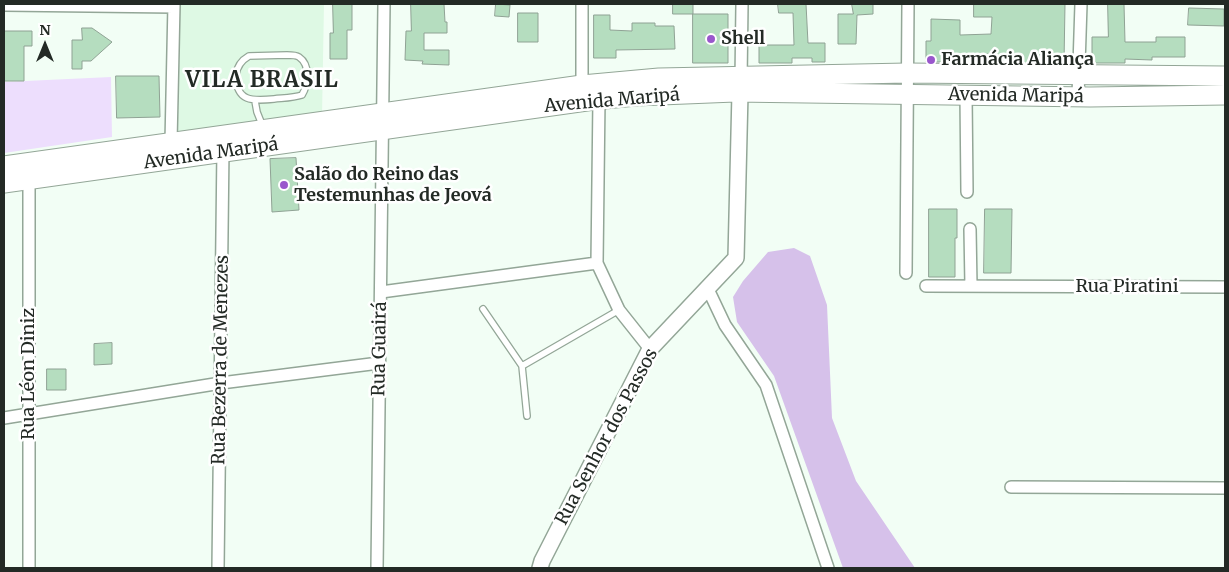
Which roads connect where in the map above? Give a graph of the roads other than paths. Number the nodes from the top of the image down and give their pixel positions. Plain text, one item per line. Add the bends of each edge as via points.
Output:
1 (384, 4) edge
2 (582, 4) edge
3 (742, 4) edge
4 (908, 4) edge
5 (1081, 4) edge
6 (4, 5) edge
7 (174, 5) edge
8 (907, 73) junction
9 (1080, 74) junction
10 (1225, 76) edge
11 (741, 84) junction
12 (583, 93) junction
13 (906, 95) junction
14 (966, 95) junction
15 (1078, 96) junction
16 (1225, 96) edge
17 (255, 101) junction
18 (383, 121) junction
19 (265, 138) junction
20 (171, 142) junction
21 (223, 144) junction
22 (4, 166) edge
23 (29, 179) junction
24 (4, 183) edge
25 (967, 192) dead end
26 (970, 229) dead end
27 (597, 264) junction
28 (906, 273) dead end
29 (926, 286) dead end
30 (970, 286) junction
31 (707, 287) junction
32 (1225, 288) edge
33 (381, 292) junction
34 (483, 309) dead end
35 (619, 310) junction
36 (650, 349) junction
37 (379, 363) junction
38 (522, 366) junction
39 (221, 383) junction
40 (29, 414) junction
41 (528, 416) dead end
42 (4, 418) edge
43 (1011, 487) dead end
44 (1225, 488) edge
45 (29, 568) edge
46 (218, 568) edge
47 (376, 568) edge
48 (540, 568) edge
49 (828, 568) edge

1 - 18 street, Rua Guairá
2 - 12 street
3 - 11 street
4 - 8 street
5 - 9 street
6 - 7 street
7 - 20 street
8 - 9 main road, Avenida Maripá
8 - 11 main road, Avenida Maripá
8 - 13 main road via 901,77 900,86
9 - 10 main road, Avenida Maripá
9 - 15 main road via 1074,80
11 - 12 main road, Avenida Maripá via 636,96
11 - 13 main road, Avenida Maripá
11 - 31 street, Rua Senhor dos Passos via 736,258
12 - 18 main road, Avenida Maripá
12 - 27 street
13 - 14 main road, Avenida Maripá
13 - 28 street
14 - 15 main road, Avenida Maripá
14 - 25 street
15 - 16 main road, Avenida Maripá
17 - 17 lane via 302,94 308,83 305,62 298,56 287,55 245,58 236,70 236,86 245,98
17 - 19 lane
18 - 19 main road, Avenida Maripá
18 - 33 street, Rua Guairá
19 - 21 main road, Avenida Maripá
20 - 21 main road, Avenida Maripá
20 - 22 main road, Avenida Maripá
21 - 23 main road, Avenida Maripá
21 - 39 street, Rua Bezerra de Menezes
23 - 24 main road, Avenida Maripá
23 - 40 street, Rua Léon Diniz
26 - 30 street
27 - 33 street
27 - 35 street
29 - 30 street, Rua Piratini
30 - 32 street, Rua Piratini
31 - 36 street, Rua Senhor dos Passos
31 - 49 street via 725,326 766,385
33 - 37 street, Rua Guairá
34 - 38 lane
35 - 36 street
35 - 38 lane
36 - 48 street, Rua Senhor dos Passos
37 - 39 street
37 - 47 street, Rua Guairá
38 - 41 lane
39 - 40 street
39 - 46 street, Rua Bezerra de Menezes
40 - 42 street
40 - 45 street, Rua Léon Diniz
43 - 44 street

